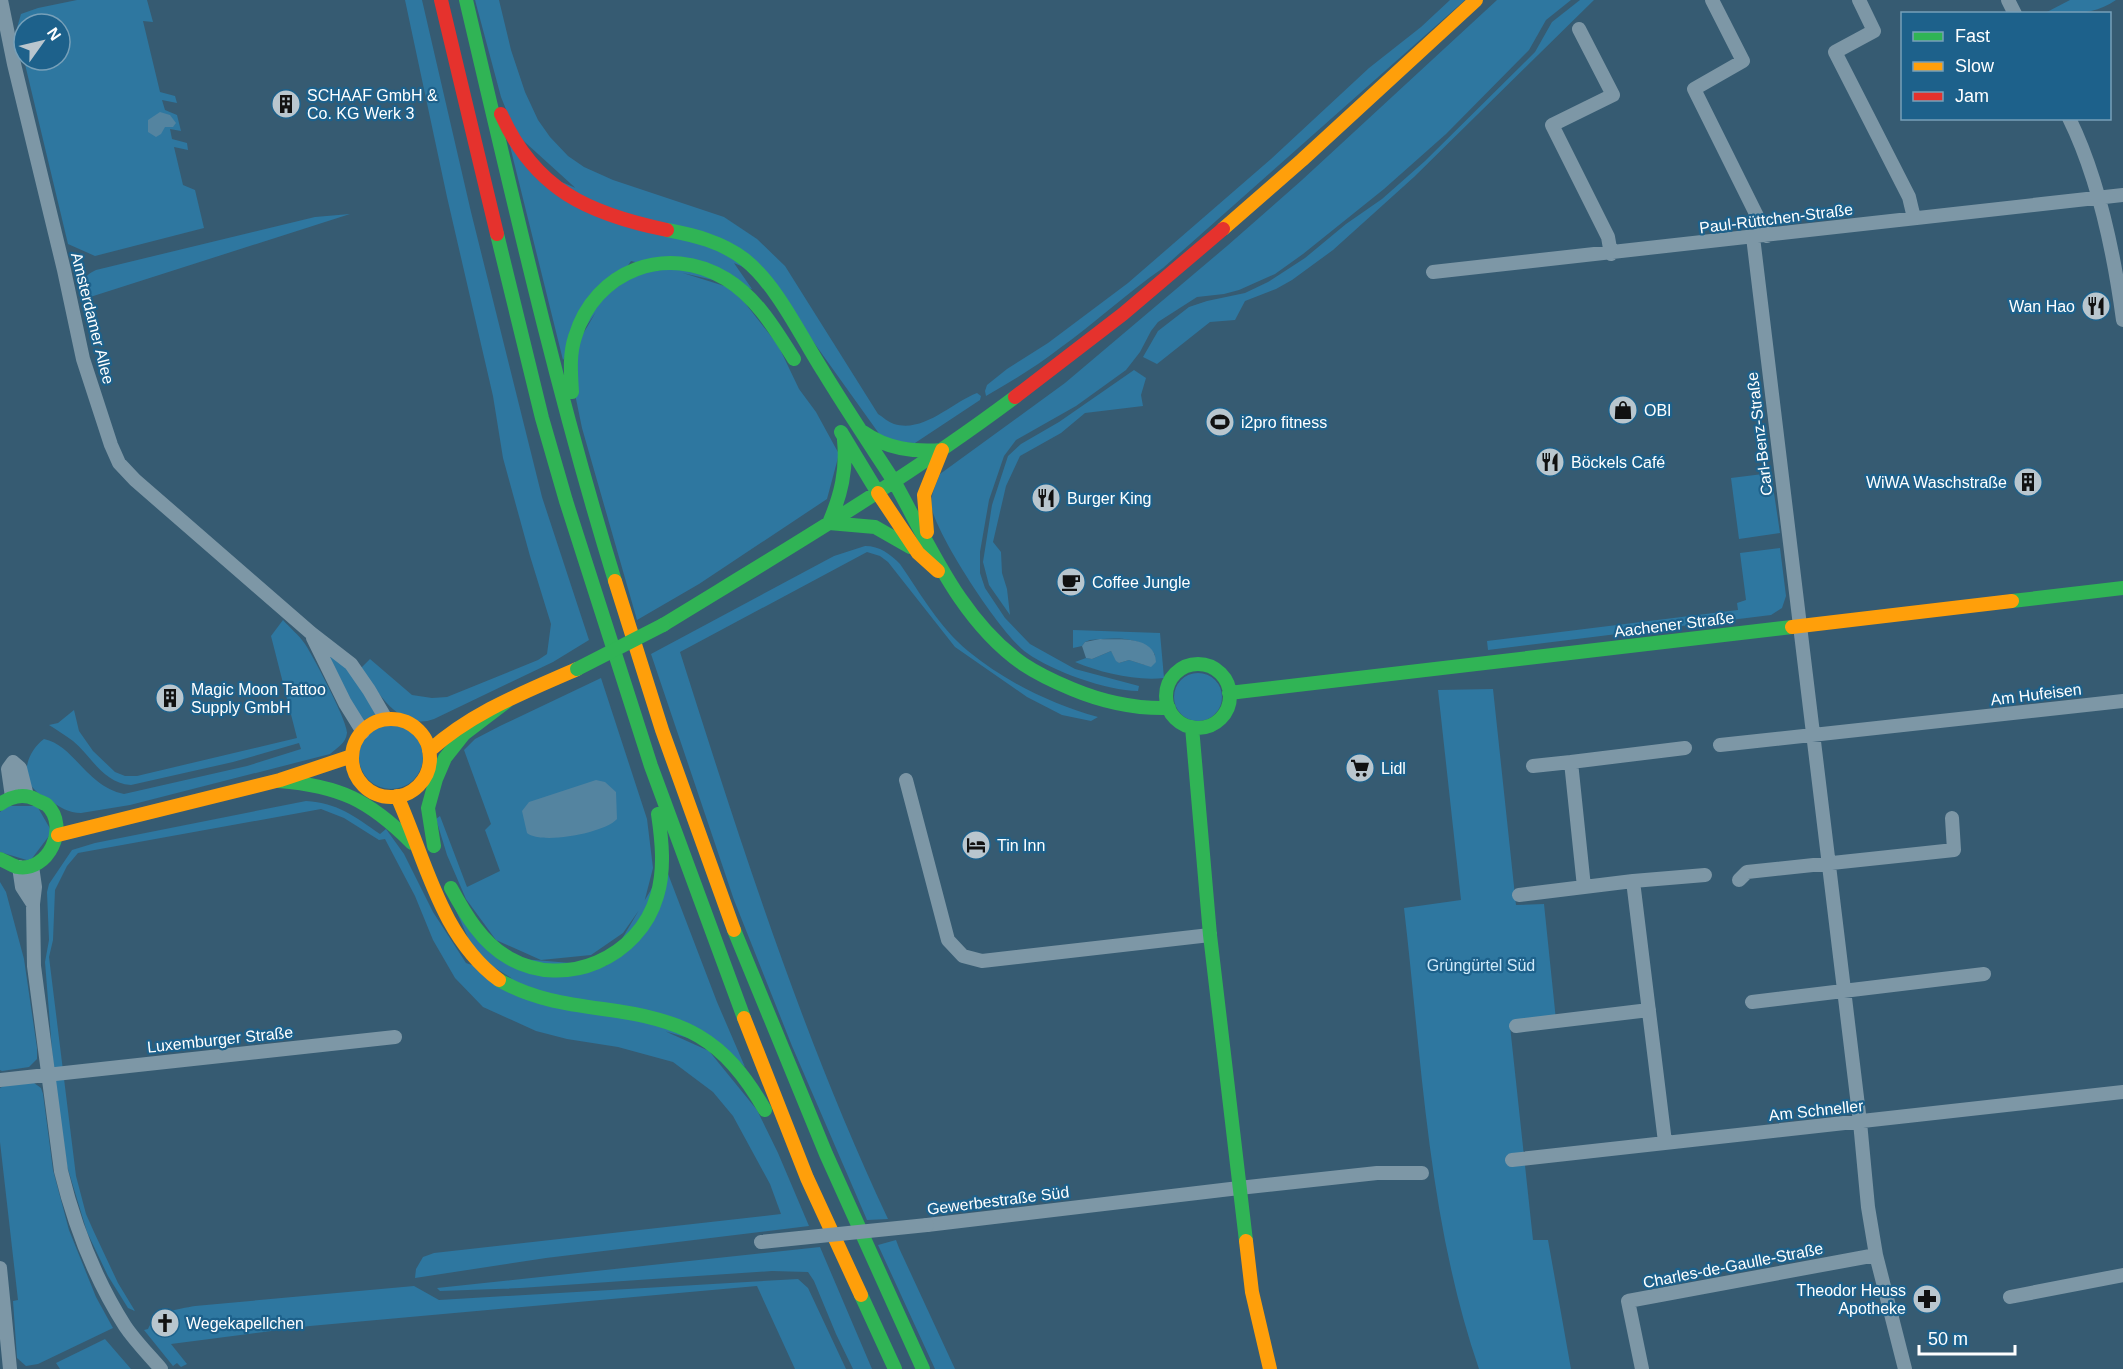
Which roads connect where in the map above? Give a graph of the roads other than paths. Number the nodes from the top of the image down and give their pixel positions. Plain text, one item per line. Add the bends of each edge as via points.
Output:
1 (2, 0) edge
2 (441, 0) edge
3 (1476, 0) edge
4 (1712, 0) edge
5 (1859, 0) edge
6 (468, 6) edge
7 (1579, 29) dead end
8 (2070, 120) edge
9 (2123, 195) edge
10 (2100, 197) junction
11 (1914, 218) junction
12 (1760, 237) junction
13 (1611, 254) junction
14 (1433, 272) dead end
15 (2123, 320) edge
16 (800, 368) dead end
17 (831, 417) dead end
18 (860, 430) junction
19 (844, 437) junction
20 (942, 450) junction
21 (895, 483) junction
22 (589, 493) junction
23 (878, 493) junction
24 (829, 523) junction
25 (923, 548) junction
26 (2123, 588) edge
27 (1799, 627) junction
28 (311, 633) junction
29 (1080, 692) junction
30 (1166, 692) junction
31 (1229, 693) junction
32 (2123, 701) edge
33 (506, 702) junction
34 (1169, 708) junction
35 (386, 719) junction
36 (1192, 727) junction
37 (431, 728) junction
38 (363, 732) junction
39 (1813, 735) junction
40 (1720, 746) dead end
41 (1685, 748) dead end
42 (429, 751) junction
43 (353, 762) junction
44 (1571, 762) junction
45 (651, 766) junction
46 (1533, 766) dead end
47 (906, 780) dead end
48 (279, 781) junction
49 (413, 790) junction
50 (27, 796) junction
51 (397, 796) junction
52 (6, 801) edge
53 (1952, 818) dead end
54 (57, 828) junction
55 (419, 849) junction
56 (0, 859) edge
57 (1829, 863) junction
58 (26, 866) junction
59 (444, 873) dead end
60 (1705, 875) dead end
61 (1739, 880) dead end
62 (1633, 881) junction
63 (1584, 887) junction
64 (1519, 895) dead end
65 (1210, 935) junction
66 (1984, 974) dead end
67 (1842, 991) junction
68 (1752, 1002) dead end
69 (1649, 1010) junction
70 (1516, 1026) dead end
71 (396, 1037) dead end
72 (48, 1075) junction
73 (0, 1080) edge
74 (2123, 1092) edge
75 (1860, 1122) junction
76 (1665, 1142) junction
77 (1512, 1160) dead end
78 (1422, 1173) dead end
79 (807, 1178) junction
80 (1239, 1188) junction
81 (761, 1242) dead end
82 (1876, 1255) junction
83 (0, 1268) edge
84 (2123, 1275) edge
85 (2010, 1297) dead end
86 (10, 1369) edge
87 (161, 1369) edge
88 (895, 1369) edge
89 (924, 1369) edge
90 (1270, 1369) edge
91 (1642, 1369) edge
92 (1905, 1369) edge

1 - 28 street, Amsterdamer Allee via 83,359 119,463
2 - 45 main road via 542,418
3 - 20 main road via 1210,242 1071,355
4 - 12 street, Carl-Benz-Straße via 1743,61 1694,89
5 - 11 street via 1874,31 1835,52 1909,197
6 - 18 main road via 507,129 530,162 575,200 600,212 722,246 737,254 762,278 783,308
6 - 22 main road via 502,161
7 - 13 street via 1613,96 1552,125 1608,237
8 - 10 street
9 - 10 street, Paul-Rüttchen-Straße
10 - 11 street, Paul-Rüttchen-Straße
10 - 15 street
11 - 12 street, Paul-Rüttchen-Straße
12 - 13 street, Paul-Rüttchen-Straße
12 - 27 street, Carl-Benz-Straße
13 - 14 street, Paul-Rüttchen-Straße
16 - 22 main road via 750,296 714,272 676,262 654,263 618,279 584,312 570,360 572,404
17 - 19 main road
18 - 20 main road via 887,447
18 - 21 main road
19 - 23 main road
19 - 24 main road via 845,481
20 - 21 main road
20 - 25 main road via 924,495
21 - 23 main road
21 - 25 main road
22 - 89 main road via 666,741 759,994 818,1137
23 - 24 main road
23 - 25 main road
24 - 25 main road via 875,527
24 - 33 main road, bridge via 663,625
25 - 29 main road via 993,638 1014,658
26 - 27 main road, Aachener Straße
27 - 31 main road, Aachener Straße
27 - 39 street, Carl-Benz-Straße
28 - 35 street, Amsterdamer Allee via 351,664
28 - 38 street, Amsterdamer Allee
29 - 30 main road via 1146,696
29 - 34 main road via 1117,706
30 - 31 main road via 1181,668 1201,664 1225,679
30 - 34 main road
31 - 36 main road via 1229,702 1220,718 1210,725
32 - 39 street, Am Hufeisen
33 - 37 main road via 472,709
33 - 42 main road via 457,727
33 - 49 main road via 464,734 445,758 428,808 436,851
34 - 36 main road via 1178,720
35 - 37 main road
35 - 38 main road
36 - 65 main road
37 - 42 main road
38 - 43 main road via 354,745
39 - 40 street, Am Hufeisen
39 - 57 street, Carl-Benz-Straße
41 - 44 street
42 - 49 main road via 427,771
43 - 48 main road
43 - 51 main road via 365,788 375,794
44 - 46 street
44 - 63 street
45 - 59 main road via 662,838 657,898 641,929 613,955 577,970 563,971 543,970 512,959 477,932
45 - 79 main road via 723,966
47 - 65 street via 948,940 963,956 982,961
48 - 54 main road
48 - 55 main road via 343,791 381,813
49 - 51 main road
50 - 52 main road
50 - 52 street via 20,768 13,762 8,769
50 - 54 main road via 45,804
51 - 55 main road
53 - 57 street via 1954,850
54 - 58 main road via 50,854
55 - 79 main road via 447,918 469,953 484,968 514,989 552,1003 663,1019 708,1041 748,1078 780,1142
56 - 58 main road via 10,865
57 - 61 street via 1747,872
57 - 67 street, Carl-Benz-Straße
58 - 72 street via 35,887 34,966
60 - 62 street
62 - 63 street
62 - 69 street
63 - 64 street
65 - 80 main road
66 - 67 street
67 - 68 street
67 - 75 street, Carl-Benz-Straße
69 - 70 street
69 - 76 street
71 - 72 street, Luxemburger Straße
72 - 73 street, Luxemburger Straße
72 - 87 street via 61,1171 75,1221 96,1272 126,1326
74 - 75 street, Am Schneller
75 - 76 street, Am Schneller
75 - 82 street, Carl-Benz-Straße
76 - 77 street, Am Schneller
78 - 80 street, Gewerbestraße Süd via 1377,1173
79 - 88 main road
80 - 81 street, Gewerbestraße Süd, bridge
80 - 90 main road via 1252,1292
82 - 91 street, Charles-de-Gaulle-Straße via 1628,1301
82 - 92 street, Carl-Benz-Straße
83 - 86 street
84 - 85 street

